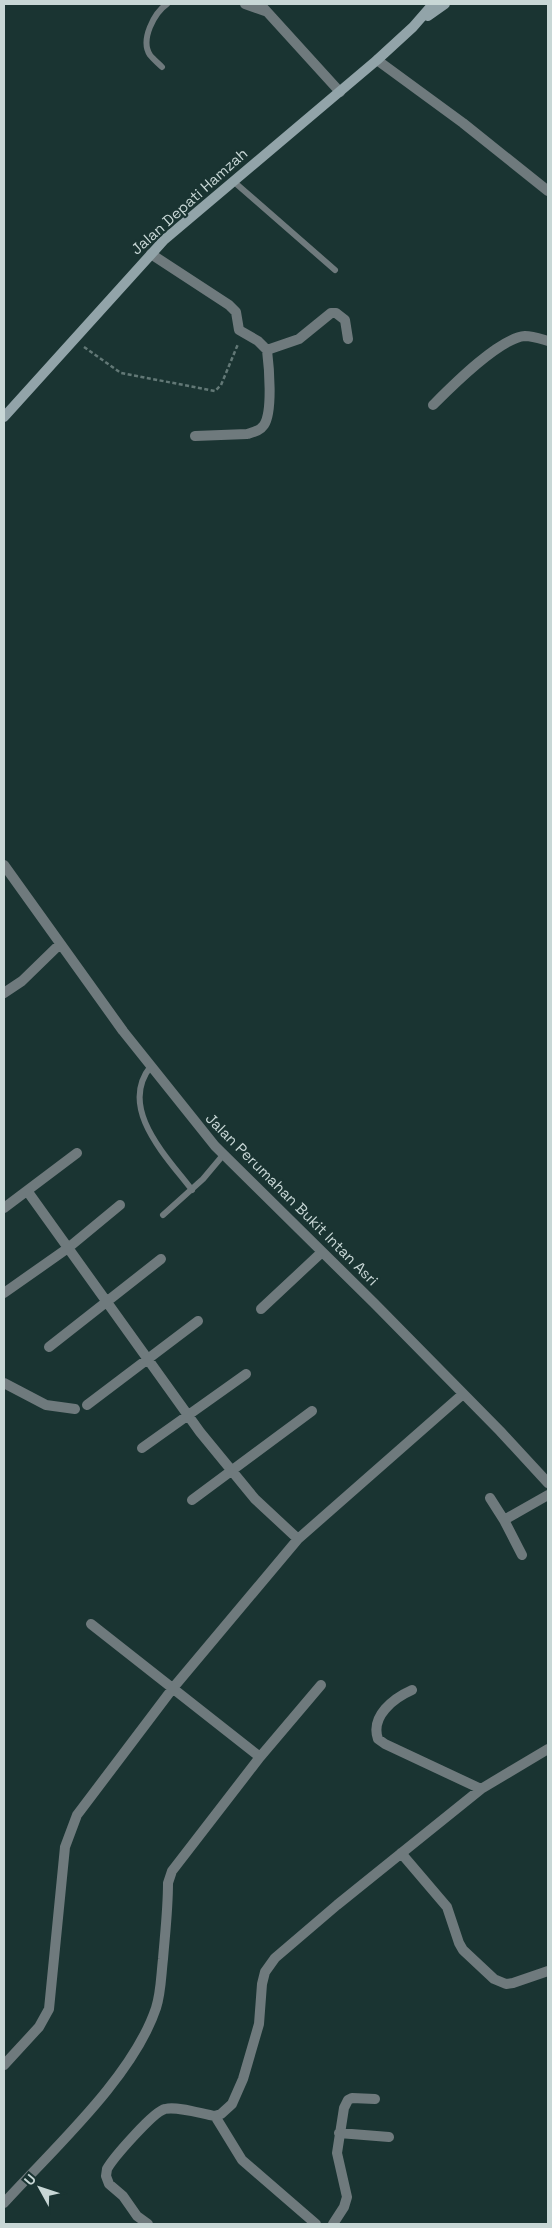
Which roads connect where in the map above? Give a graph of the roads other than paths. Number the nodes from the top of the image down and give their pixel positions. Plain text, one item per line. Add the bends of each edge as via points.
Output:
1 (166, 4) edge
2 (245, 4) edge
3 (433, 4) edge
4 (445, 4) edge
5 (263, 7) edge
6 (414, 27) junction
7 (377, 60) junction
8 (162, 66) dead end
9 (340, 92) junction
10 (233, 181) junction
11 (548, 191) edge
12 (151, 254) junction
13 (335, 270) dead end
14 (348, 339) dead end
15 (548, 341) edge
16 (267, 350) junction
17 (433, 405) dead end
18 (4, 416) edge
19 (195, 436) dead end
20 (4, 865) edge
21 (60, 944) junction
22 (4, 993) edge
23 (151, 1066) junction
24 (76, 1153) dead end
25 (224, 1154) junction
26 (192, 1190) junction
27 (28, 1192) junction
28 (120, 1205) dead end
29 (4, 1208) edge
30 (163, 1215) dead end
31 (68, 1248) junction
32 (322, 1252) junction
33 (162, 1259) dead end
34 (4, 1293) edge
35 (107, 1302) junction
36 (261, 1309) dead end
37 (198, 1321) dead end
38 (49, 1347) dead end
39 (148, 1360) junction
40 (246, 1374) dead end
41 (4, 1382) edge
42 (463, 1394) junction
43 (87, 1405) dead end
44 (75, 1409) dead end
45 (312, 1411) dead end
46 (188, 1416) junction
47 (142, 1448) dead end
48 (232, 1473) junction
49 (548, 1483) edge
50 (548, 1495) edge
51 (490, 1498) dead end
52 (192, 1500) dead end
53 (504, 1520) junction
54 (298, 1539) junction
55 (522, 1555) dead end
56 (91, 1624) dead end
57 (321, 1684) dead end
58 (173, 1688) junction
59 (412, 1690) dead end
60 (548, 1749) edge
61 (260, 1757) junction
62 (481, 1790) junction
63 (402, 1853) junction
64 (548, 1971) edge
65 (4, 2065) edge
66 (375, 2100) dead end
67 (215, 2116) junction
68 (339, 2133) junction
69 (389, 2137) dead end
70 (4, 2202) edge
71 (148, 2224) edge
72 (316, 2224) edge
73 (333, 2224) edge

1 - 8 lane via 152,23 146,41 149,55
2 - 5 street
3 - 6 main road, Jalan Depati Hamzah
4 - 6 main road, Jalan Depati Hamzah
5 - 9 street
6 - 7 main road, Jalan Depati Hamzah
7 - 9 main road, Jalan Depati Hamzah
7 - 11 street via 470,128
9 - 10 main road, Jalan Depati Hamzah
10 - 12 main road, Jalan Depati Hamzah
10 - 13 lane
12 - 16 street via 229,305 236,312 239,330
12 - 18 main road, Jalan Depati Hamzah
14 - 16 street via 345,320 336,313 299,339
15 - 17 street via 526,336 509,342 474,366
16 - 19 street via 268,417 264,426 247,434
20 - 21 street, Jalan Perumahan Bukit Intan Asri
21 - 22 street
21 - 23 street, Jalan Perumahan Bukit Intan Asri
23 - 25 street, Jalan Perumahan Bukit Intan Asri
23 - 26 lane via 141,1085 139,1107 161,1150
24 - 27 street
25 - 26 lane
25 - 32 street, Jalan Perumahan Bukit Intan Asri
26 - 30 lane
27 - 29 street
27 - 31 street
28 - 31 street
31 - 34 street
31 - 35 street
32 - 36 street
32 - 42 street, Jalan Perumahan Bukit Intan Asri
33 - 35 street
35 - 38 street
35 - 39 street
37 - 39 street
39 - 43 street
39 - 46 street
40 - 46 street
41 - 44 street via 46,1406
42 - 49 street, Jalan Perumahan Bukit Intan Asri
42 - 54 street
45 - 48 street
46 - 47 street
46 - 48 street
48 - 52 street
48 - 54 street via 265,1510
50 - 53 street
51 - 53 street
53 - 55 street
54 - 58 street
56 - 58 street
57 - 61 street
58 - 61 street
58 - 65 street via 99,1783 70,1830 65,1847 49,2010 39,2027
59 - 62 street via 392,1700 384,1711 377,1724 378,1739
60 - 62 street
61 - 70 street via 172,1871 168,1883 160,1990 149,2026 137,2050 77,2124
62 - 63 street
63 - 64 street via 447,1907 463,1950 494,1979 513,1983
63 - 67 street via 275,1958 262,1984 259,2024 243,2079 232,2104
66 - 68 street via 348,2100
67 - 71 street via 162,2110 147,2122 108,2167 106,2176 109,2184
67 - 72 street via 242,2160
68 - 69 street
68 - 73 street via 337,2153 347,2197

